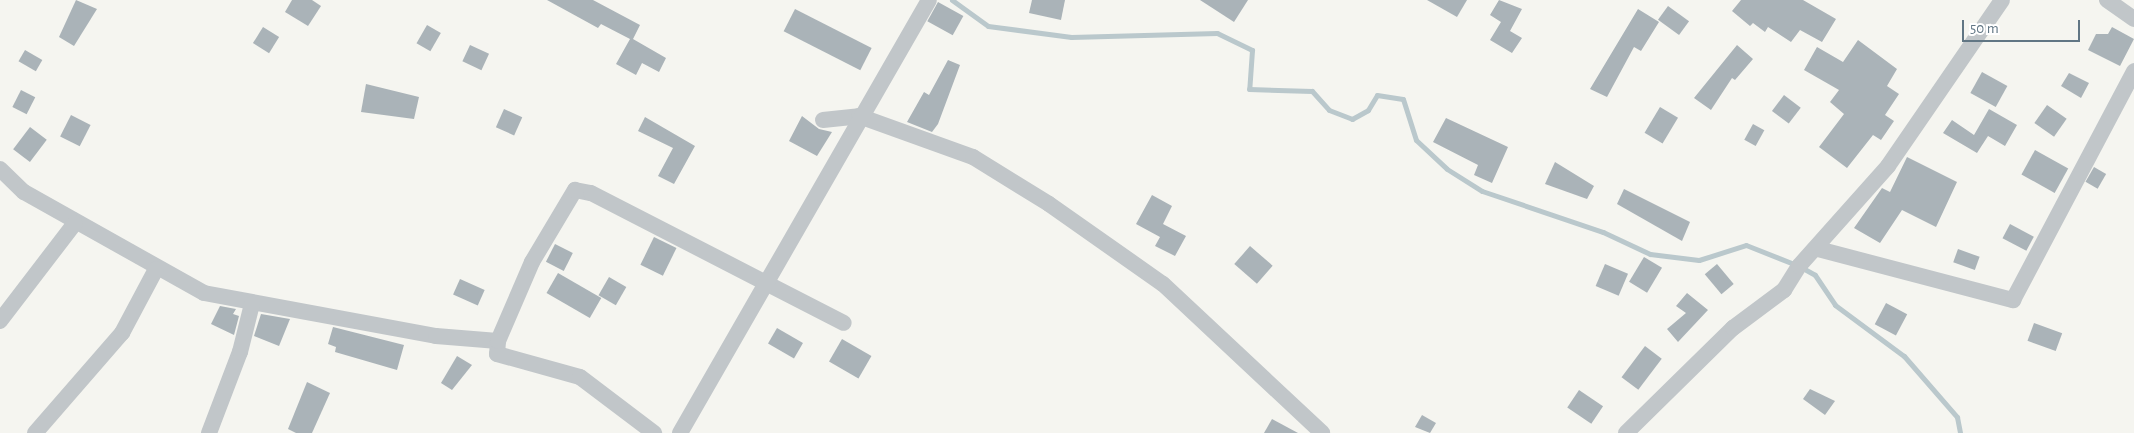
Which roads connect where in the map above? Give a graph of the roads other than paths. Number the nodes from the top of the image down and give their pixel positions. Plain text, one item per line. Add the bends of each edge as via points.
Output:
1 (929, 0) edge
2 (2002, 0) edge
3 (2107, 0) edge
4 (2134, 19) edge
5 (2134, 71) edge
6 (859, 116) junction
7 (823, 120) dead end
8 (0, 169) edge
9 (75, 222) junction
10 (1818, 250) junction
11 (156, 270) junction
12 (765, 281) junction
13 (252, 304) junction
14 (0, 321) edge
15 (844, 323) dead end
16 (498, 341) junction
17 (34, 433) edge
18 (209, 433) edge
19 (654, 433) edge
20 (680, 433) edge
21 (1322, 433) edge
22 (1626, 433) edge

1 - 6 street
2 - 10 street via 1888,166
3 - 4 street
5 - 10 street via 2012,300
6 - 7 street
6 - 12 street
6 - 21 street via 973,157 1050,204 1163,284
8 - 9 street via 24,192
9 - 11 street
9 - 14 street
10 - 22 street via 1799,266 1784,290 1733,328
11 - 13 street via 204,293
11 - 17 street via 122,333
12 - 15 street
12 - 16 street via 591,193 575,190 532,262
12 - 20 street
13 - 16 street via 436,336
13 - 18 street via 240,352
16 - 19 street via 497,354 580,377

